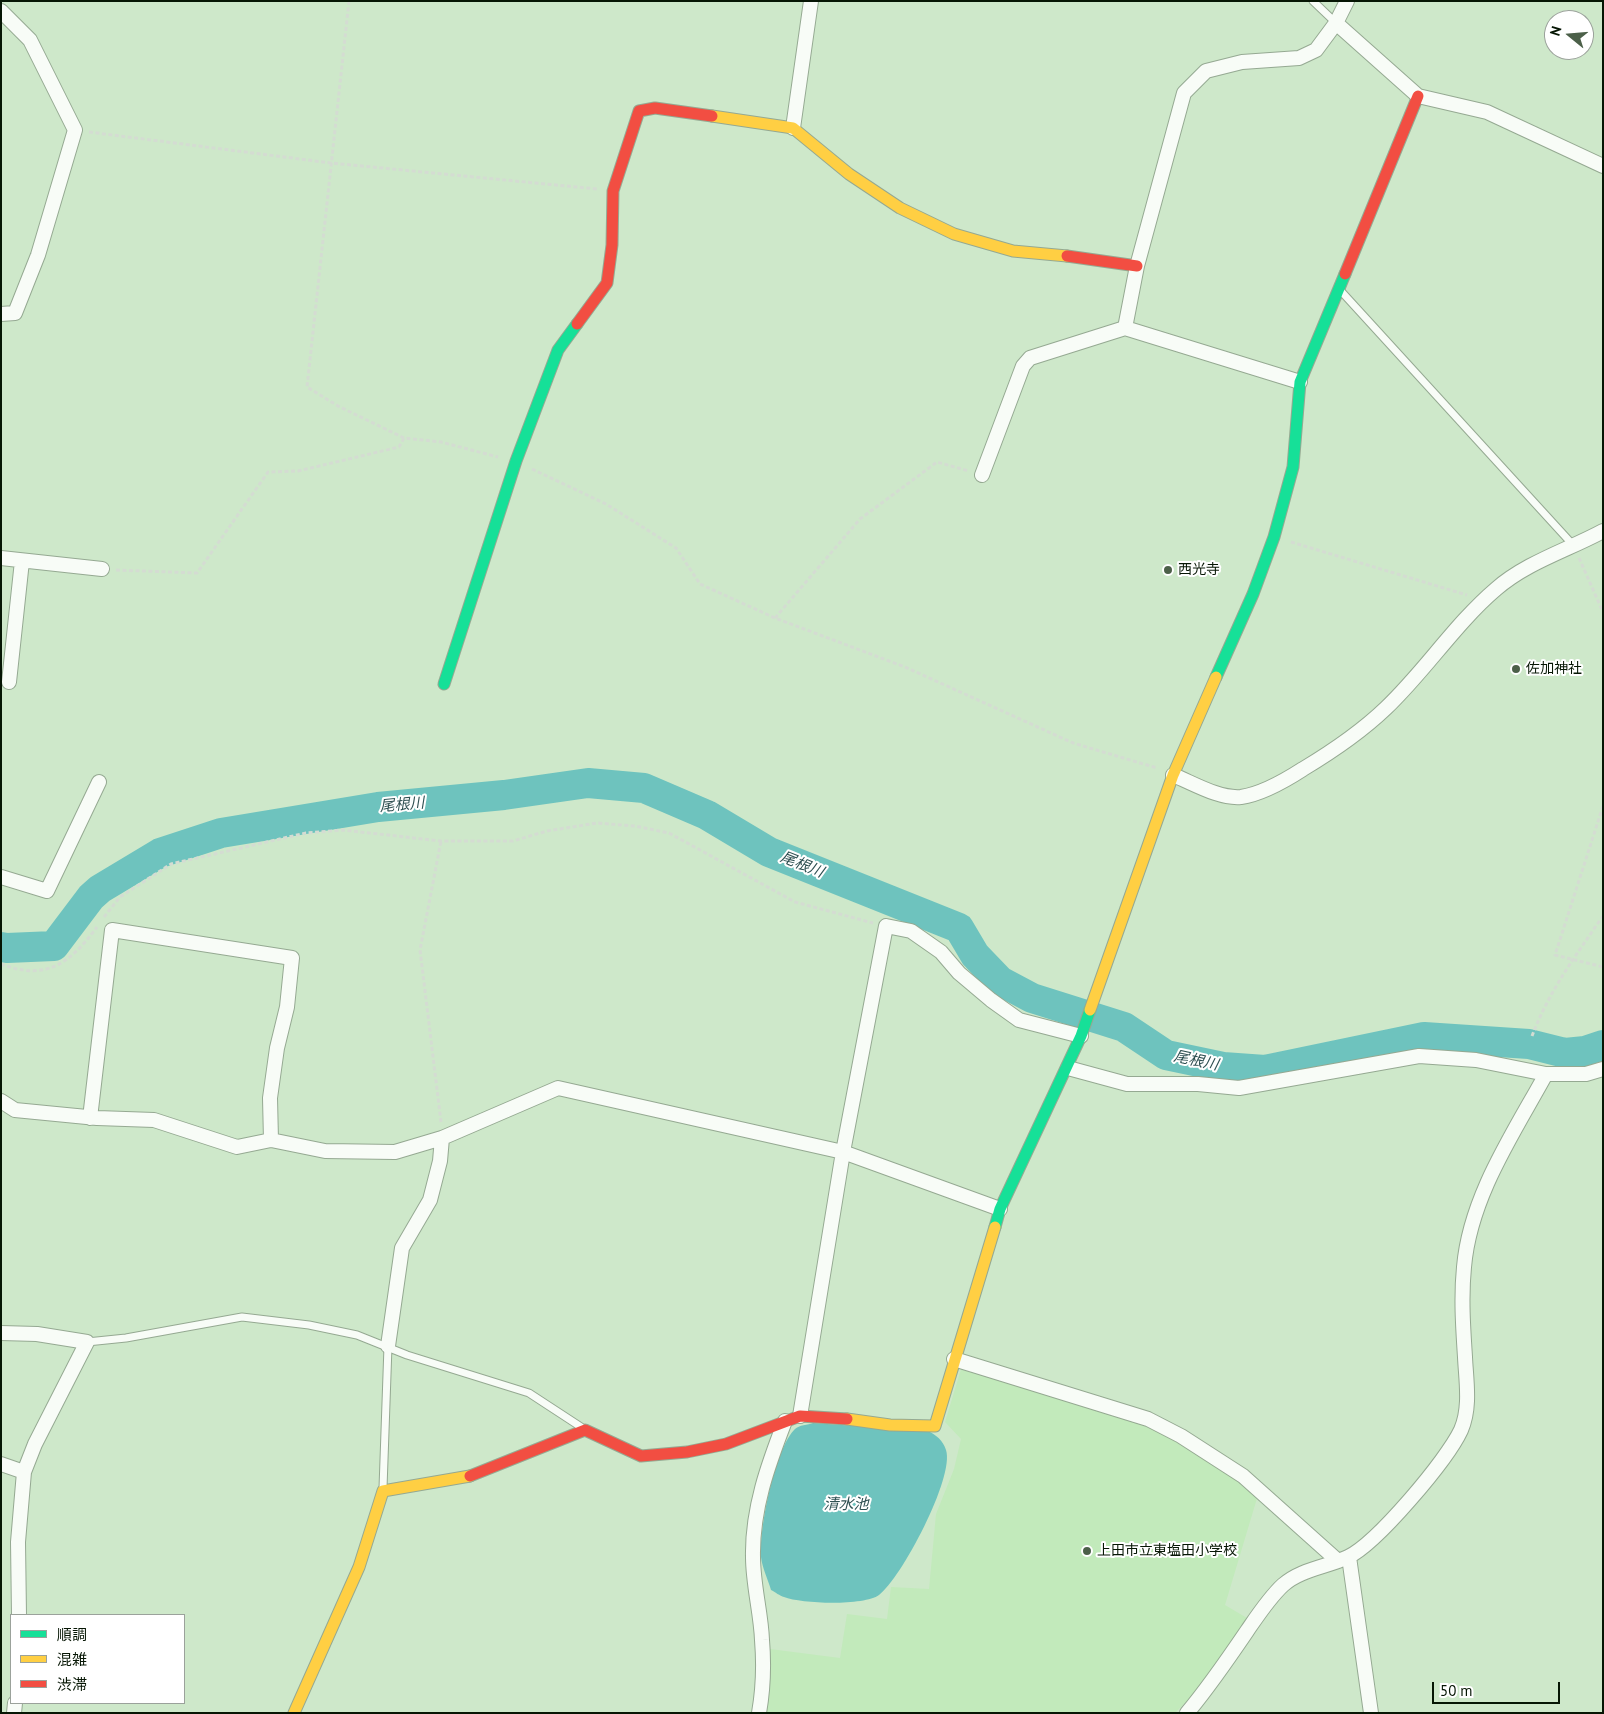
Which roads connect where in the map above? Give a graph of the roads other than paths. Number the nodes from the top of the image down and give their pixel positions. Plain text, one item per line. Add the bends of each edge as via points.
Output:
1 (811, 1) edge
2 (1313, 1) edge
3 (1347, 1) edge
4 (1, 11) edge
5 (1336, 23) junction
6 (1418, 96) junction
7 (794, 128) junction
8 (1603, 166) edge
9 (1136, 266) junction
10 (1339, 289) junction
11 (1, 314) edge
12 (1125, 328) junction
13 (1300, 382) junction
14 (982, 475) road end
15 (1603, 531) edge
16 (1574, 546) junction
17 (1, 558) edge
18 (22, 561) junction
19 (102, 569) road end
20 (9, 682) dead end
21 (444, 684) dead end
22 (1173, 775) junction
23 (99, 782) dead end
24 (1, 877) edge
25 (1083, 1031) junction
26 (1068, 1068) junction
27 (1603, 1069) edge
28 (1546, 1074) junction
29 (1, 1101) edge
30 (90, 1118) junction
31 (442, 1138) junction
32 (271, 1140) junction
33 (843, 1152) junction
34 (1000, 1209) junction
35 (1, 1332) edge
36 (88, 1342) junction
37 (388, 1346) junction
38 (954, 1359) junction
39 (800, 1416) junction
40 (785, 1421) junction
41 (585, 1430) junction
42 (1, 1464) edge
43 (24, 1472) junction
44 (383, 1491) junction
45 (1343, 1559) junction
46 (19, 1614) edge
47 (294, 1713) edge
48 (759, 1713) edge
49 (1187, 1713) edge
50 (1371, 1713) edge

1 - 7 street
2 - 5 lane
3 - 5 street
4 - 11 street via 30,40 75,130 32,272 15,313
5 - 6 street
5 - 9 street via 1316,50 1299,58 1242,62 1206,70 1184,93
6 - 8 street via 1486,112
6 - 10 street
7 - 9 street via 849,174 900,208 954,234 1013,251 1092,258
7 - 21 street via 655,108 639,110 612,191 612,244 607,284 558,350 516,461
9 - 12 street
10 - 13 street
10 - 16 lane
12 - 13 street
12 - 14 street via 1026,362
13 - 22 street via 1293,467 1274,537 1253,594
15 - 16 street
16 - 22 street via 1545,558 1499,586 1386,708 1343,744 1288,778 1241,797 1222,794
17 - 18 street
18 - 19 street
18 - 20 street
22 - 25 street
23 - 24 street via 47,891
25 - 26 street
25 - 33 street via 1020,1020 959,973 941,952 911,931 886,926
26 - 28 street via 1127,1084 1198,1084 1239,1088 1419,1056 1476,1060
26 - 34 street
27 - 28 street via 1586,1074
28 - 45 street via 1488,1183 1467,1240 1462,1311 1467,1400 1462,1428 1451,1448 1393,1518 1376,1536
29 - 30 street via 15,1110
30 - 32 street via 154,1120 237,1147
30 - 32 street via 112,930 292,958 287,1007 270,1098
31 - 32 street via 395,1152 324,1151
31 - 33 street via 558,1088
31 - 37 street via 430,1200 402,1248
33 - 34 street
33 - 39 street
34 - 38 street
35 - 36 street
36 - 37 lane via 242,1317 318,1327
36 - 43 street
37 - 41 lane via 407,1355 529,1393
37 - 44 lane
38 - 39 street via 935,1426
38 - 45 street via 1148,1419 1182,1436 1243,1476
39 - 40 street
40 - 41 street via 726,1444 641,1456
40 - 48 street via 767,1467 756,1510 753,1556 762,1640
41 - 44 street via 469,1476
42 - 43 street
43 - 46 street via 18,1542
44 - 47 street via 359,1567
45 - 49 street via 1304,1572 1285,1584 1269,1600
45 - 50 street

